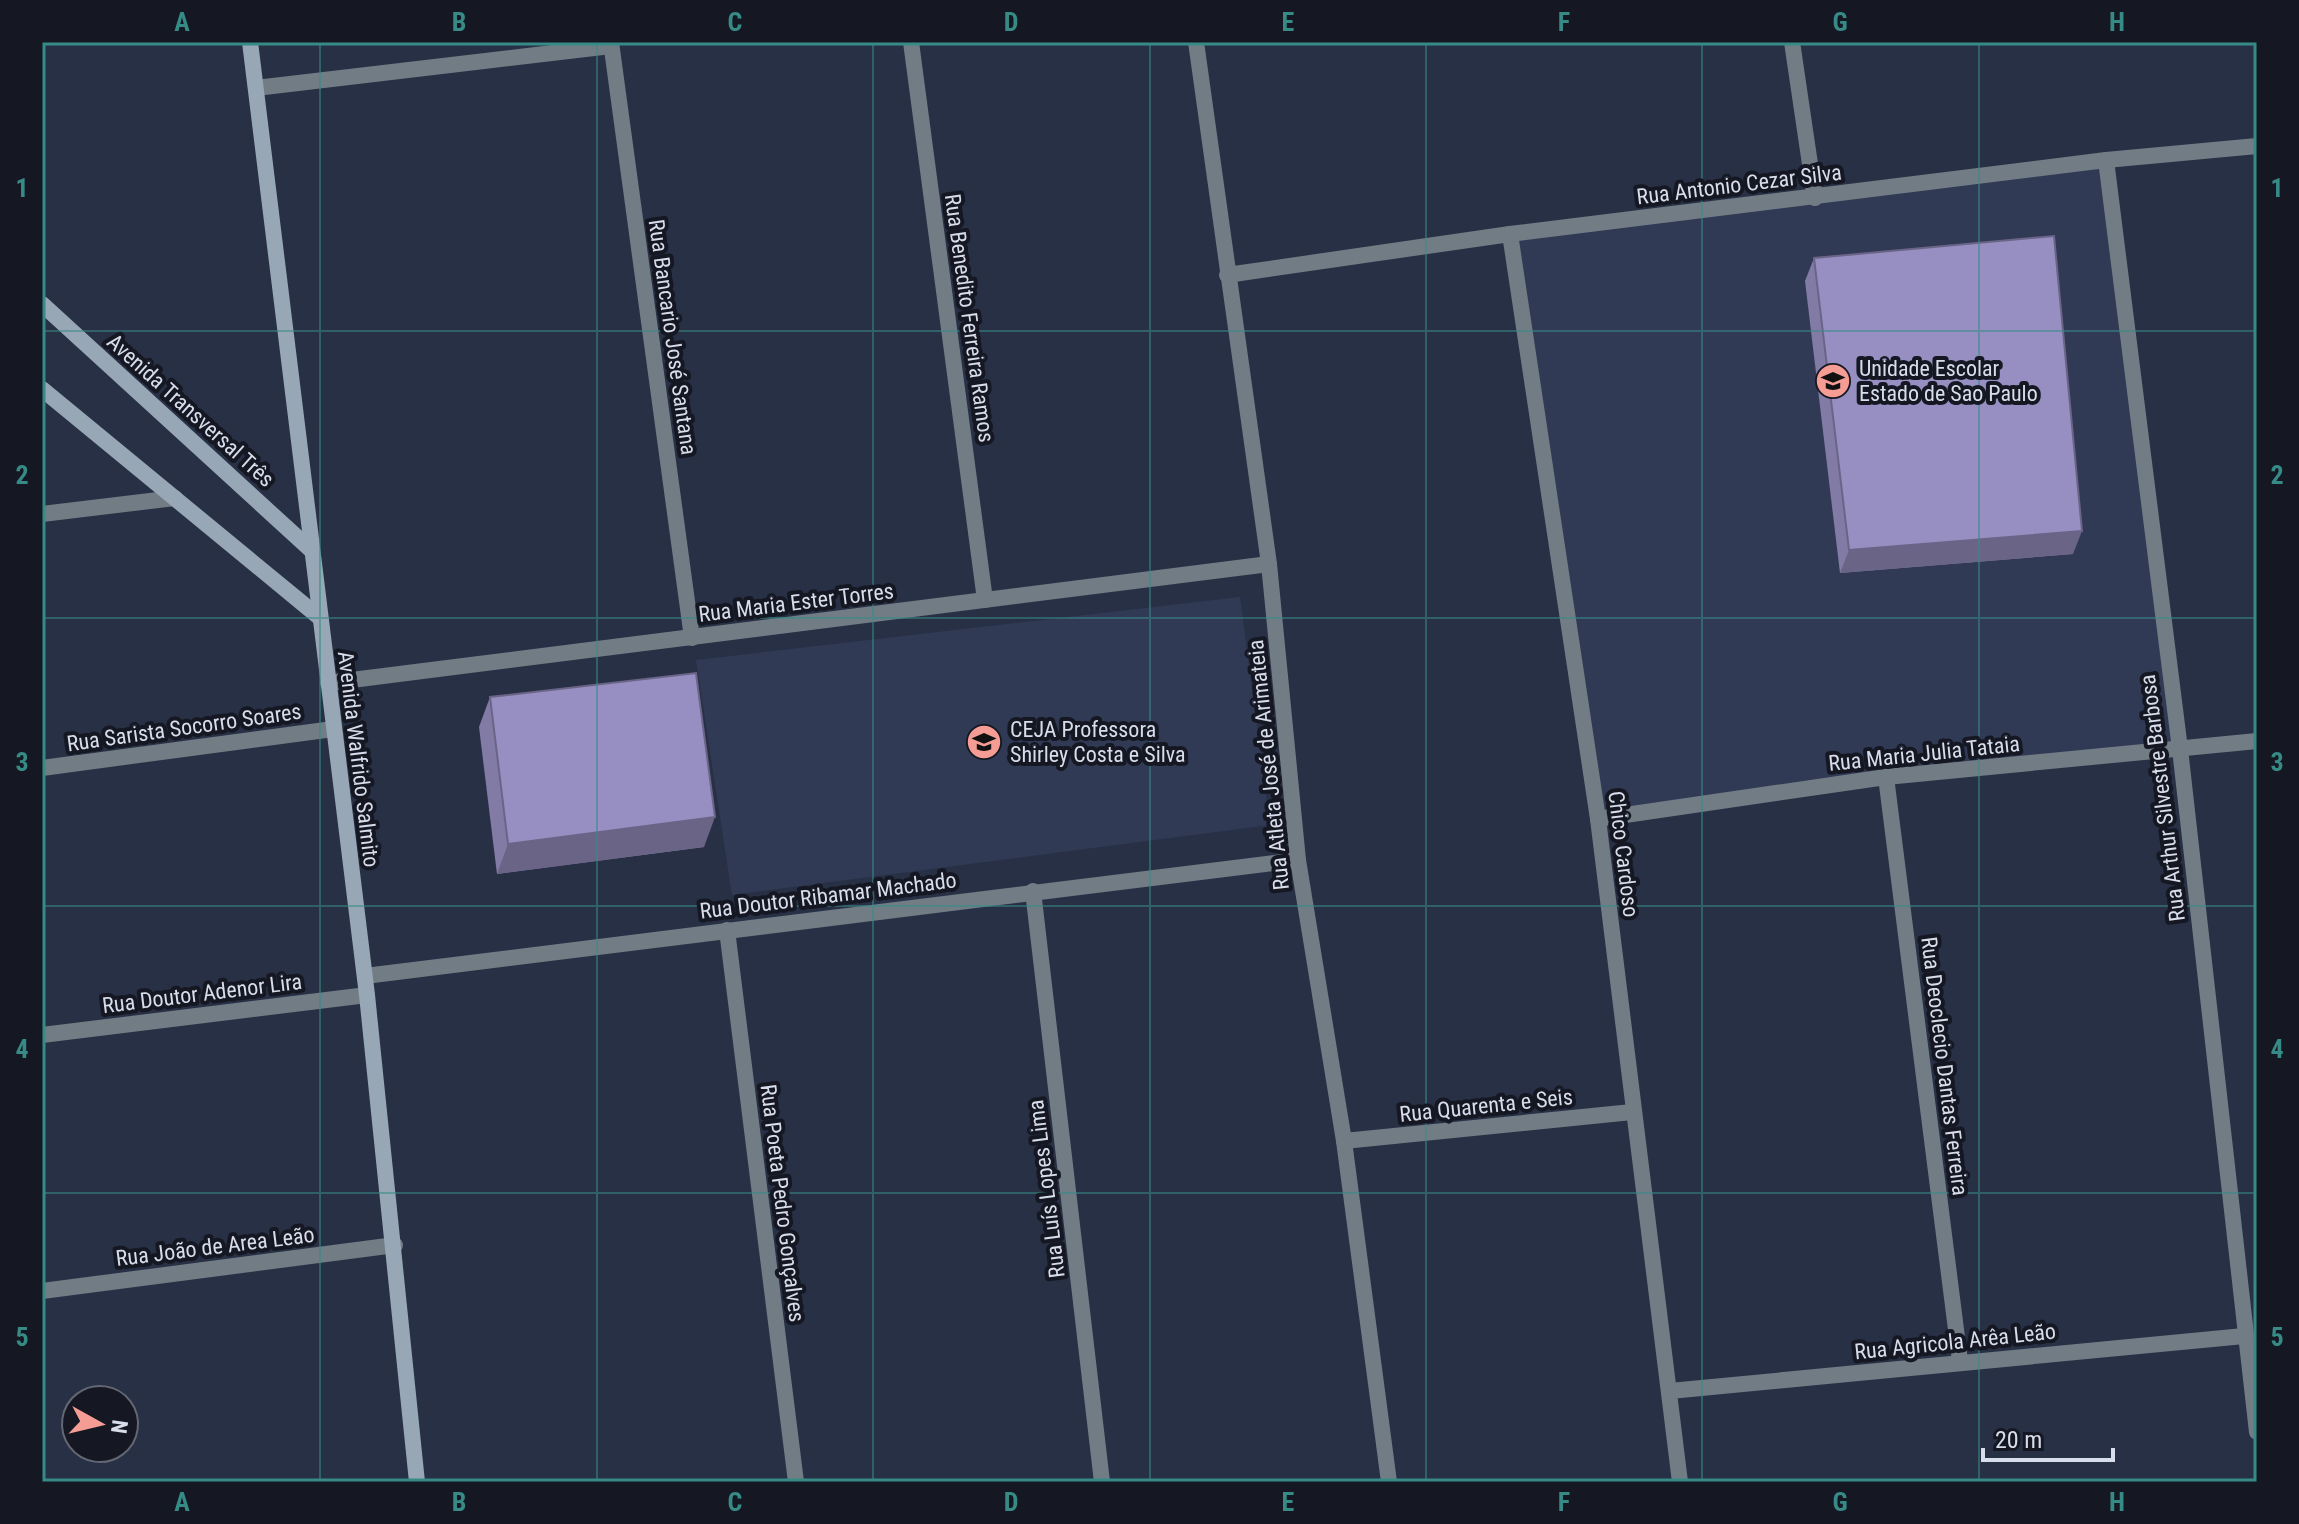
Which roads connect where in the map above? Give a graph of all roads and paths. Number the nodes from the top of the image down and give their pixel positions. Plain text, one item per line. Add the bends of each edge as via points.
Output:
1 (250, 42) edge
2 (911, 42) edge
3 (1196, 42) edge
4 (1792, 42) edge
5 (611, 44) edge
6 (256, 88) junction
7 (2257, 146) edge
8 (2106, 160) junction
9 (1815, 198) junction
10 (1510, 234) junction
11 (1227, 275) junction
12 (42, 304) edge
13 (42, 389) edge
14 (175, 498) junction
15 (42, 514) edge
16 (310, 549) junction
17 (1269, 564) junction
18 (985, 600) junction
19 (319, 617) junction
20 (692, 638) junction
21 (328, 683) junction
22 (333, 729) junction
23 (2257, 741) edge
24 (2180, 749) junction
25 (42, 768) edge
26 (1886, 777) junction
27 (1598, 819) junction
28 (1298, 860) junction
29 (1033, 891) junction
30 (727, 930) junction
31 (365, 976) junction
32 (367, 995) junction
33 (42, 1035) edge
34 (1632, 1112) junction
35 (1344, 1141) junction
36 (395, 1245) junction
37 (42, 1291) edge
38 (2244, 1336) junction
39 (1960, 1361) junction
40 (1670, 1391) junction
41 (2257, 1432) edge
42 (417, 1482) edge
43 (796, 1482) edge
44 (1102, 1482) edge
45 (1389, 1482) edge
46 (1680, 1482) edge

1 - 6 street, Avenida Walfrido Salmito
2 - 18 street, Rua Benedito Ferreira Ramos
3 - 11 street, Rua Atleta José de Arimateia
4 - 9 street
5 - 6 street
5 - 20 street, Rua Bancario José Santana
6 - 16 street, Avenida Walfrido Salmito
7 - 8 street, Rua Antonio Cezar Silva
8 - 9 street, Rua Antonio Cezar Silva
8 - 24 street, Rua Arthur Silvestre Barbosa
9 - 10 street, Rua Antonio Cezar Silva
10 - 11 street, Rua Antonio Cezar Silva
10 - 27 street, Chico Cardoso
11 - 17 street, Rua Atleta José de Arimateia
12 - 16 street, Avenida Transversal Três
13 - 14 street
14 - 15 street
14 - 19 street
16 - 19 street, Avenida Walfrido Salmito
17 - 18 street, Rua Maria Ester Torres
17 - 28 street, Rua Atleta José de Arimateia
18 - 20 street, Rua Maria Ester Torres
19 - 21 street, Avenida Walfrido Salmito
20 - 21 street, Rua Maria Ester Torres
21 - 22 street, Avenida Walfrido Salmito
22 - 25 street, Rua Sarista Socorro Soares
22 - 31 street, Avenida Walfrido Salmito
23 - 24 street, Rua Maria Julia Tataia
24 - 26 street, Rua Maria Julia Tataia
24 - 38 street, Rua Arthur Silvestre Barbosa
26 - 27 street, Rua Maria Julia Tataia
26 - 39 street, Rua Deoclecio Dantas Ferreira
27 - 34 street, Chico Cardoso
28 - 29 street, Rua Doutor Ribamar Machado
28 - 35 street, Rua Atleta José de Arimateia
29 - 30 street, Rua Doutor Ribamar Machado
29 - 44 street, Rua Luís Lopes Lima
30 - 31 street, Rua Doutor Ribamar Machado
30 - 43 street, Rua Poeta Pedro Gonçalves
31 - 32 street, Avenida Walfrido Salmito
32 - 33 street, Rua Doutor Adenor Lira
32 - 36 street, Avenida Walfrido Salmito
34 - 35 street, Rua Quarenta e Seis
34 - 40 street, Chico Cardoso
35 - 45 street, Rua Atleta José de Arimateia
36 - 37 street, Rua João de Area Leão
36 - 42 street, Avenida Walfrido Salmito
38 - 39 street, Rua Agricola Arêa Leão
38 - 41 street, Rua Arthur Silvestre Barbosa
39 - 40 street, Rua Agricola Arêa Leão
40 - 46 street, Chico Cardoso

